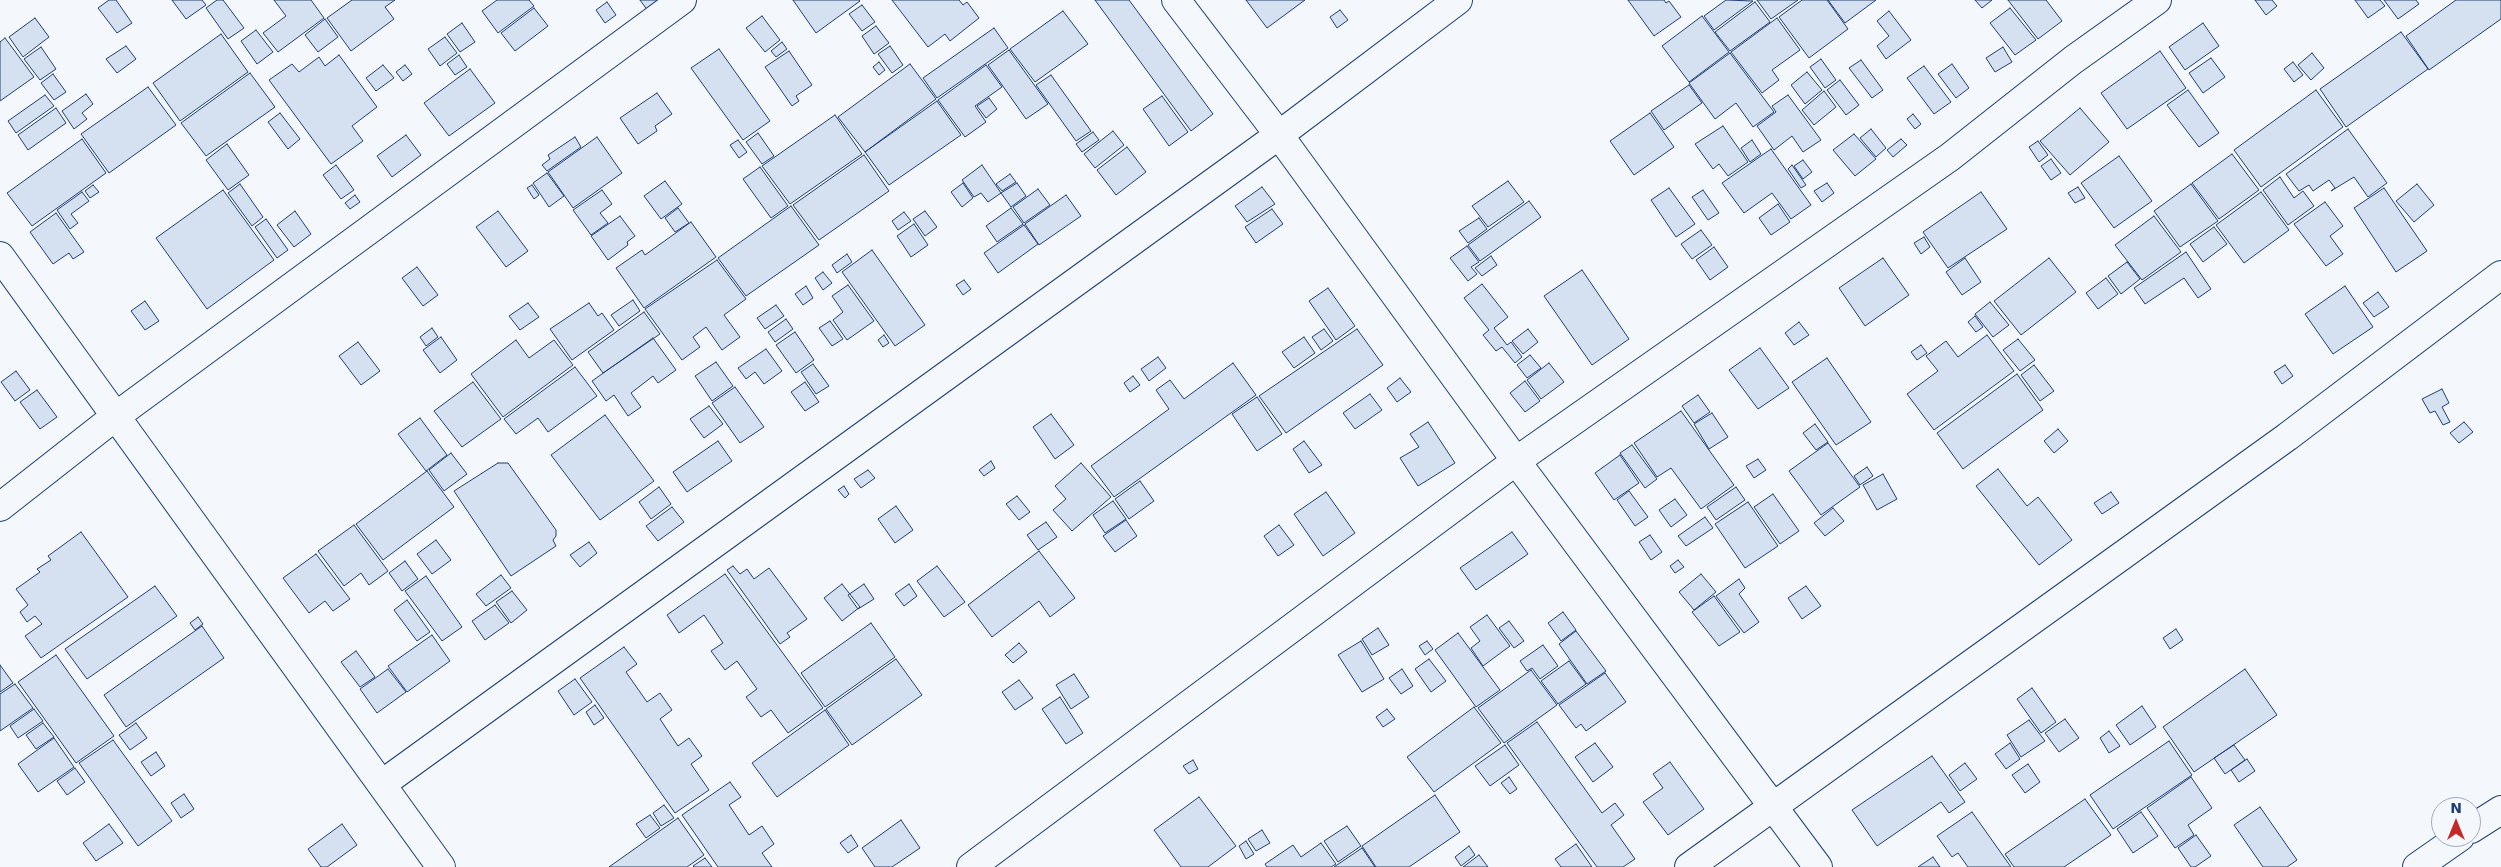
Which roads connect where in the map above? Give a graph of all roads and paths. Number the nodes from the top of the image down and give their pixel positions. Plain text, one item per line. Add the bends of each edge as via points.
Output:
1 (682, 0) edge
2 (1176, 0) edge
3 (1458, 0) edge
4 (2157, 0) edge
5 (1279, 135) junction
6 (0, 256) edge
7 (2501, 275) edge
8 (116, 416) junction
9 (1516, 461) junction
10 (0, 507) edge
11 (382, 784) junction
12 (1773, 807) junction
13 (2501, 810) edge
14 (2481, 823) edge
15 (2446, 847) edge
16 (441, 867) edge
17 (971, 867) edge
18 (1689, 867) edge
19 (1818, 867) edge
20 (2417, 867) edge

1 - 8 street
2 - 5 street
3 - 5 street
4 - 9 street via 2073,60 1950,157
5 - 9 street
5 - 11 street
6 - 8 street
7 - 12 street via 2287,437
8 - 10 street
8 - 11 street
9 - 12 street
9 - 17 street
11 - 16 street
12 - 18 street
12 - 19 street
13 - 14 street
15 - 20 street

